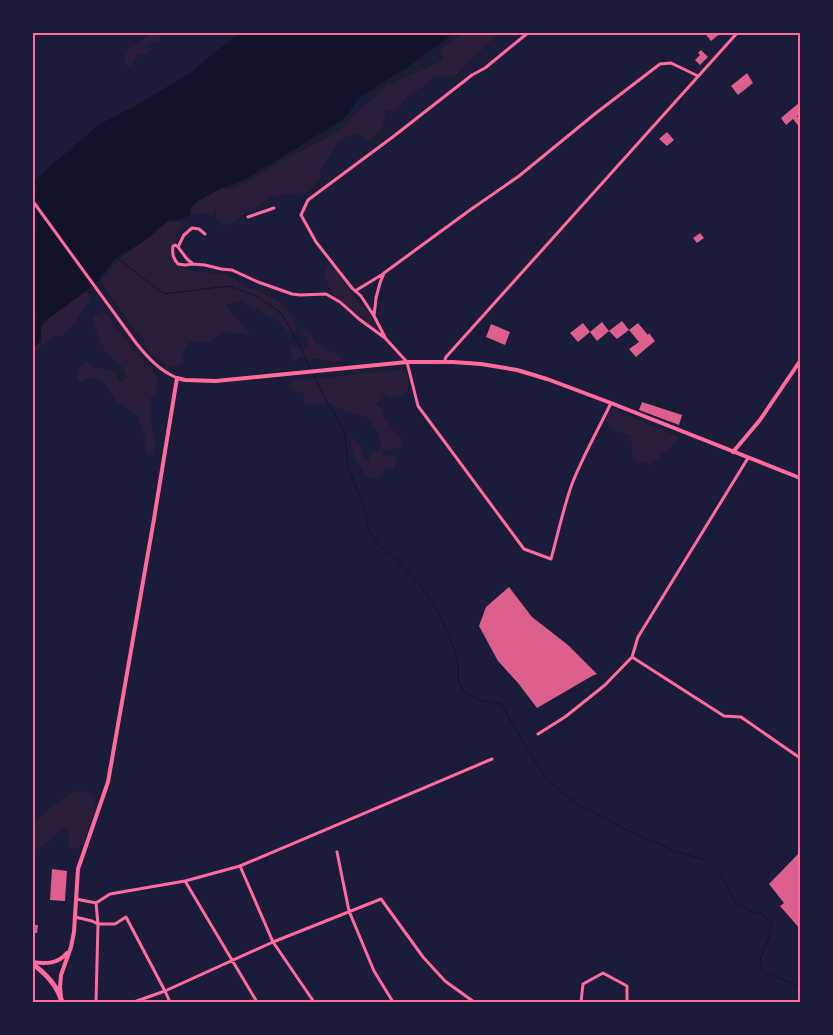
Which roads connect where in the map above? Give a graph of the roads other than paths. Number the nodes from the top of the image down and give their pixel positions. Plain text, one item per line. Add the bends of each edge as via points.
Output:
1 (529, 32) edge
2 (738, 32) edge
3 (698, 76) junction
4 (32, 200) edge
5 (274, 208) dead end
6 (248, 217) dead end
7 (205, 234) dead end
8 (178, 247) junction
9 (193, 264) junction
10 (384, 273) junction
11 (355, 291) junction
12 (374, 316) junction
13 (386, 338) junction
14 (800, 361) edge
15 (407, 362) junction
16 (444, 362) junction
17 (177, 378) junction
18 (611, 403) junction
19 (733, 452) junction
20 (748, 458) junction
21 (800, 478) edge
22 (632, 657) junction
23 (538, 734) dead end
24 (800, 758) edge
25 (492, 759) dead end
26 (337, 852) dead end
27 (240, 866) junction
28 (184, 881) junction
29 (76, 899) junction
30 (96, 903) junction
31 (349, 911) junction
32 (75, 917) junction
33 (98, 924) junction
34 (273, 942) junction
35 (71, 946) junction
36 (232, 961) junction
37 (32, 963) edge
38 (165, 991) junction
39 (62, 1001) edge
40 (96, 1002) edge
41 (134, 1002) edge
42 (170, 1002) edge
43 (257, 1002) edge
44 (314, 1002) edge
45 (393, 1002) edge
46 (474, 1002) edge
47 (581, 1002) edge
48 (627, 1002) edge

1 - 11 street via 308,200 301,215 316,242
2 - 3 street
3 - 10 street via 671,63 660,64 519,176
3 - 16 street
4 - 17 street via 146,355 167,374
5 - 6 street
7 - 8 street via 192,228
8 - 9 street
8 - 9 street via 173,246 172,251 178,264
9 - 13 street via 232,270 292,294 326,294
10 - 11 street
10 - 12 street
11 - 12 street via 362,296
12 - 13 street
13 - 15 street
14 - 19 street via 760,420
15 - 16 street
15 - 17 street via 216,381
15 - 18 street via 418,406 524,549 552,559 572,485
16 - 18 street via 517,370
17 - 29 street via 108,782 78,869
18 - 19 street
19 - 20 street
20 - 21 street
20 - 22 street via 638,637
22 - 23 street via 605,685
22 - 24 street via 724,716 741,717
25 - 27 street
26 - 31 street
27 - 28 street
27 - 34 street
28 - 30 street via 110,894
28 - 36 street
29 - 30 street
29 - 32 street
30 - 33 street
31 - 34 street
31 - 45 street via 374,971
31 - 46 street via 381,899 423,957 445,980
32 - 33 street
32 - 35 street
33 - 38 street via 115,924 126,917
33 - 40 street
34 - 36 street
34 - 44 street
35 - 37 street via 60,959 50,963
35 - 39 street via 61,975
36 - 38 street
36 - 43 street
37 - 39 highway via 48,977
38 - 41 street
38 - 42 street
47 - 48 street via 583,984 603,973 627,986

